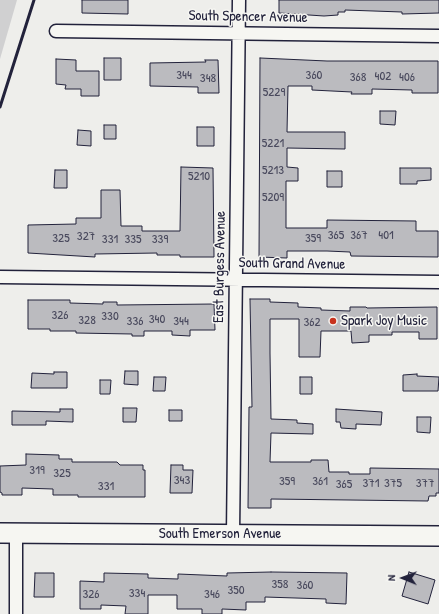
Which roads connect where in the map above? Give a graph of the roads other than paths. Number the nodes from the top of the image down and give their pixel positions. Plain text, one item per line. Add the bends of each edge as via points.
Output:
1 (239, 0) edge
2 (56, 31) dead end
3 (238, 33) junction
4 (439, 36) edge
5 (0, 277) edge
6 (235, 279) junction
7 (439, 282) edge
8 (8, 533) edge
9 (233, 534) junction
10 (439, 536) edge
11 (16, 614) edge

1 - 3 street, East Burgess Avenue
2 - 3 street, South Spencer Avenue
3 - 4 street, South Spencer Avenue
3 - 6 street, East Burgess Avenue
5 - 6 street, South Grand Avenue
6 - 7 street, South Grand Avenue
6 - 9 street, East Burgess Avenue
8 - 9 main road, South Emerson Avenue
8 - 11 street
9 - 10 main road, South Emerson Avenue

